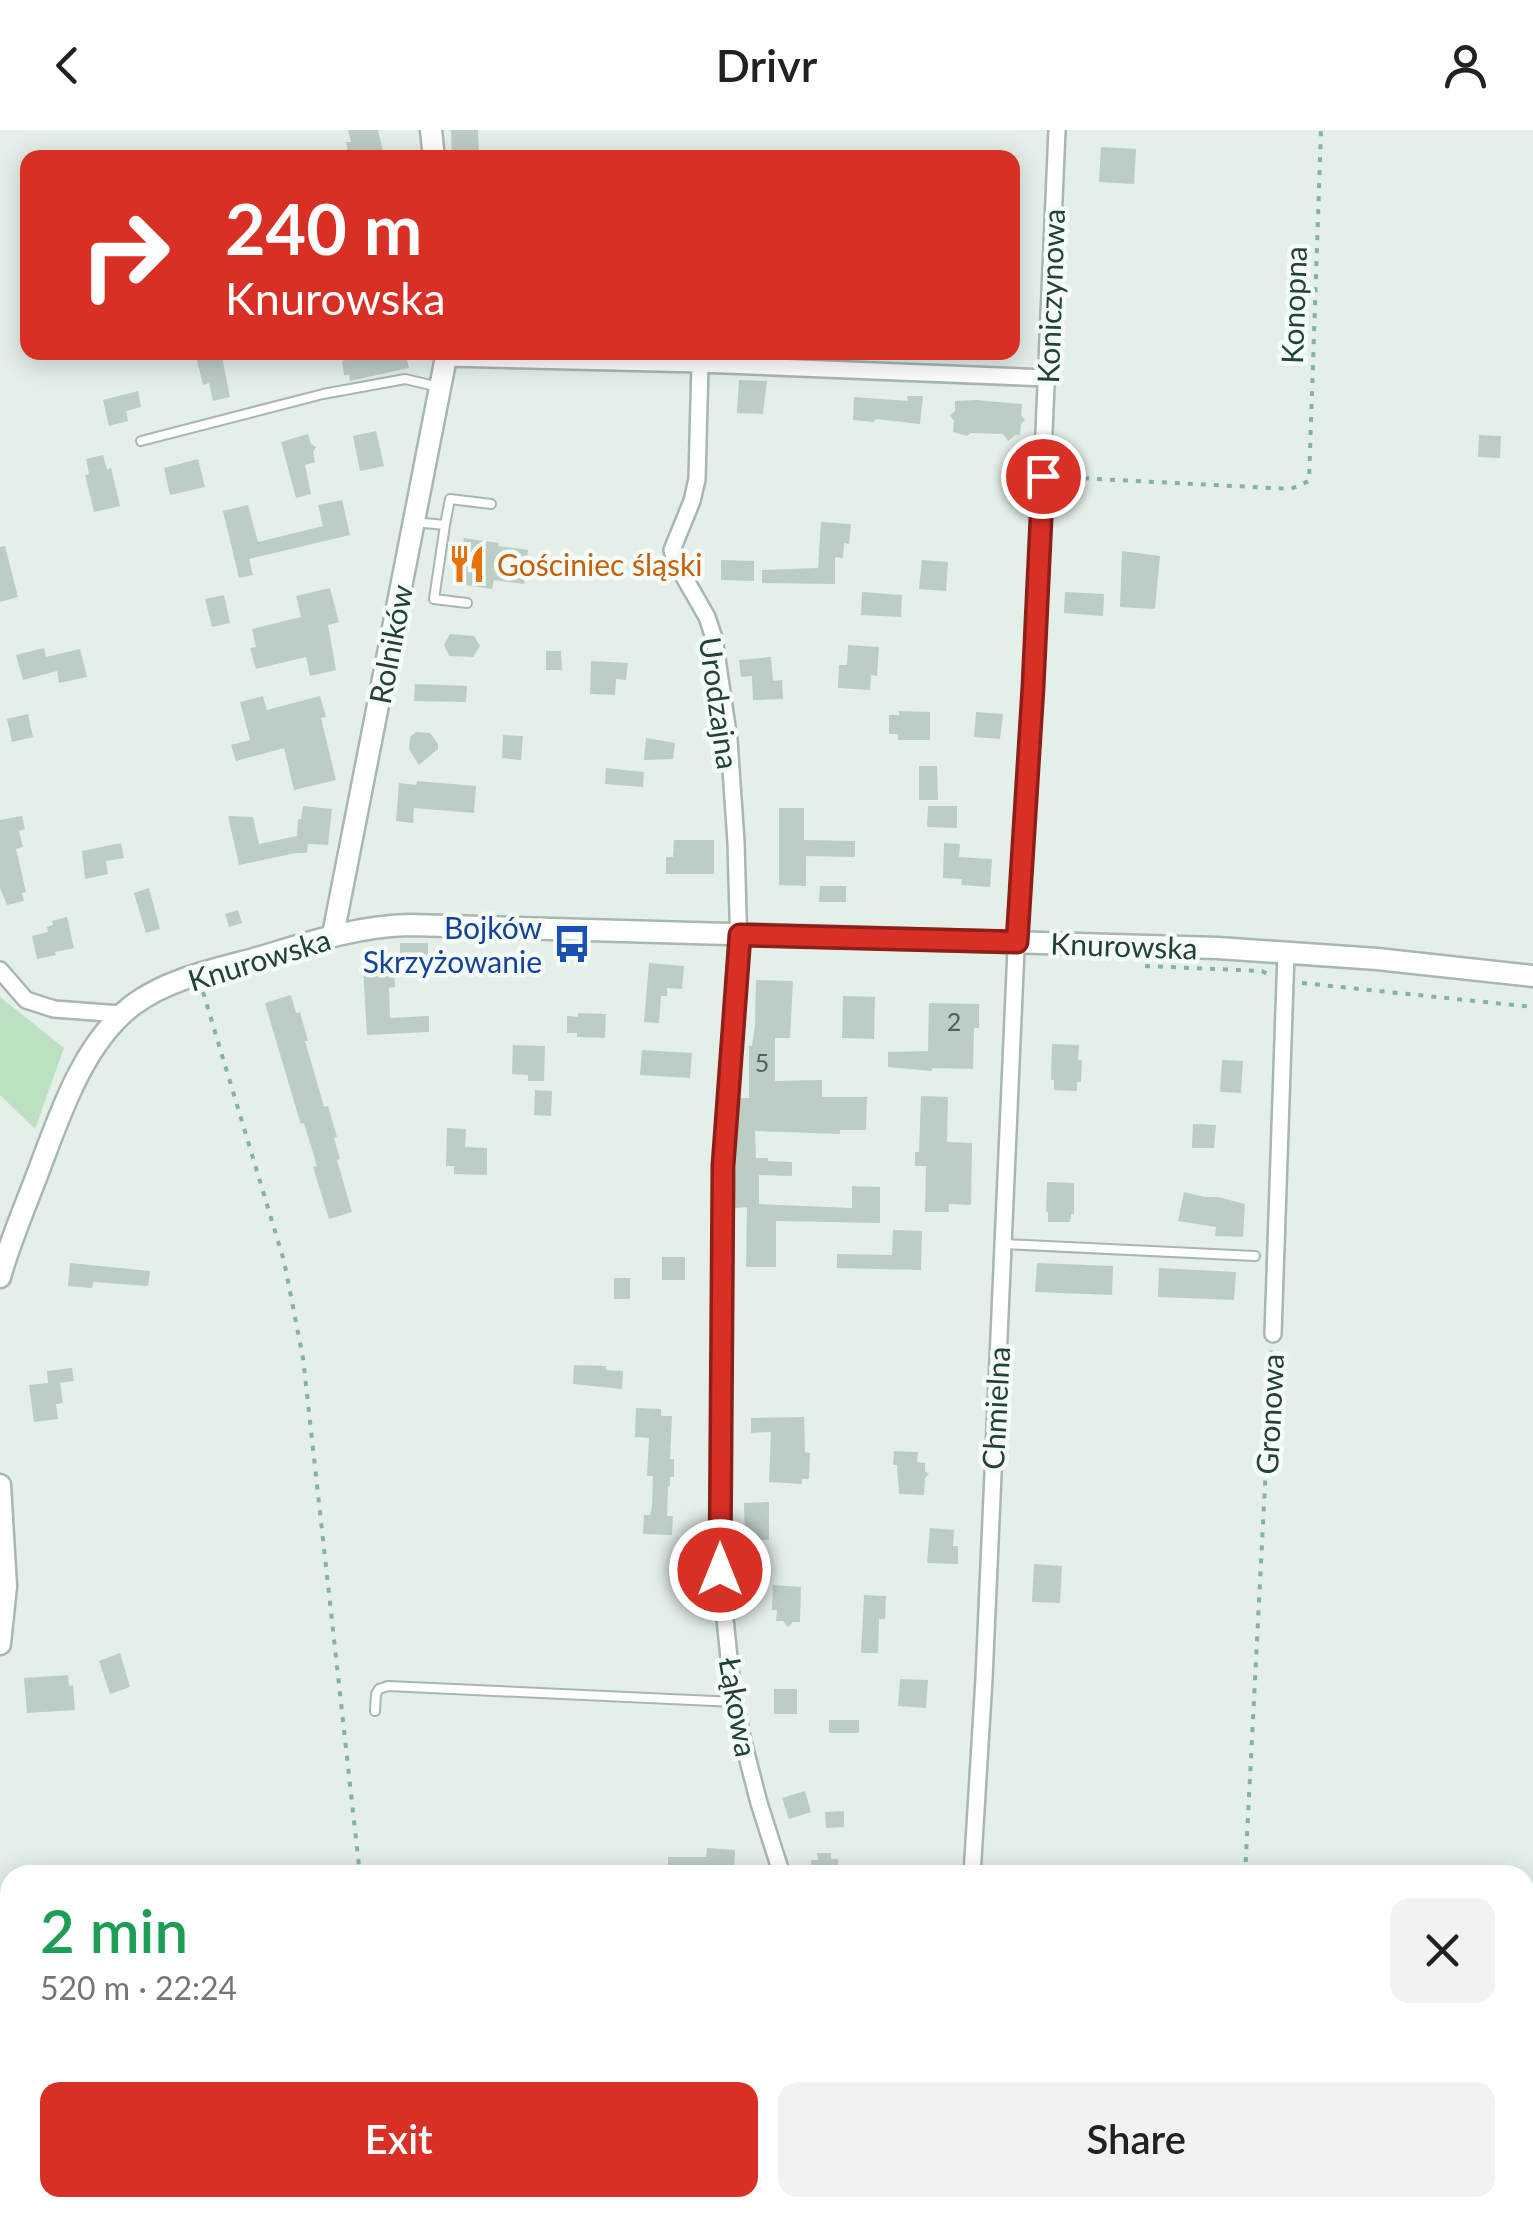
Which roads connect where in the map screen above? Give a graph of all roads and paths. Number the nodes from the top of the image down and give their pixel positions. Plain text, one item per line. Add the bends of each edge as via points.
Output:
1 (1057, 130) edge
2 (1321, 130) edge
3 (445, 360) edge
4 (587, 360) edge
5 (700, 364) junction
6 (1046, 378) junction
7 (441, 387) junction
8 (141, 441) dead end
9 (1043, 476) junction
10 (491, 504) dead end
11 (414, 522) junction
12 (445, 526) junction
13 (467, 603) dead end
14 (740, 935) junction
15 (334, 936) junction
16 (1017, 942) junction
17 (1286, 952) junction
18 (1146, 966) dead end
19 (0, 970) edge
20 (198, 975) junction
21 (1533, 976) edge
22 (1275, 980) dead end
23 (1292, 982) dead end
24 (1533, 1007) edge
25 (121, 1014) junction
26 (1003, 1244) junction
27 (3, 1253) edge
28 (1255, 1256) dead end
29 (0, 1276) edge
30 (1273, 1334) joint
31 (0, 1485) edge
32 (0, 1644) edge
33 (735, 1702) junction
34 (375, 1711) dead end
35 (359, 1865) edge
36 (779, 1865) edge
37 (973, 1865) edge
38 (1245, 1865) edge

1 - 6 street, Koniczynowa
2 - 9 path, Konopna via 1310,481 1291,489
3 - 7 street, Rolników
4 - 5 street
5 - 6 street
5 - 14 street, Urodzajna via 697,478 672,550 707,617 718,659 730,740
6 - 9 street, Koniczynowa
7 - 8 lane via 404,379
7 - 11 street, Rolników
9 - 16 street, Koniczynowa
10 - 12 lane via 450,498
11 - 12 lane
11 - 15 street, Rolników
12 - 13 lane via 434,598
14 - 15 street, Knurowska via 410,925
14 - 16 street, Knurowska
14 - 33 street, Łąkowa via 723,1166 720,1551
15 - 20 street, Knurowska
16 - 17 street, Knurowska
16 - 26 street, Chmielna
17 - 21 street, Knurowska
17 - 30 street, Gronowa
18 - 22 path via 1262,972
19 - 25 street via 26,1000
20 - 25 street, Knurowska
20 - 35 path via 284,1261 303,1358
23 - 24 path
25 - 27 street, Knurowska via 78,1075
26 - 28 lane
26 - 37 street, Chmielna
27 - 29 street, Knurowska
30 - 38 path, Gronowa
31 - 32 street via 6,1598
33 - 34 lane via 388,1686 378,1689
33 - 36 street, Łąkowa

